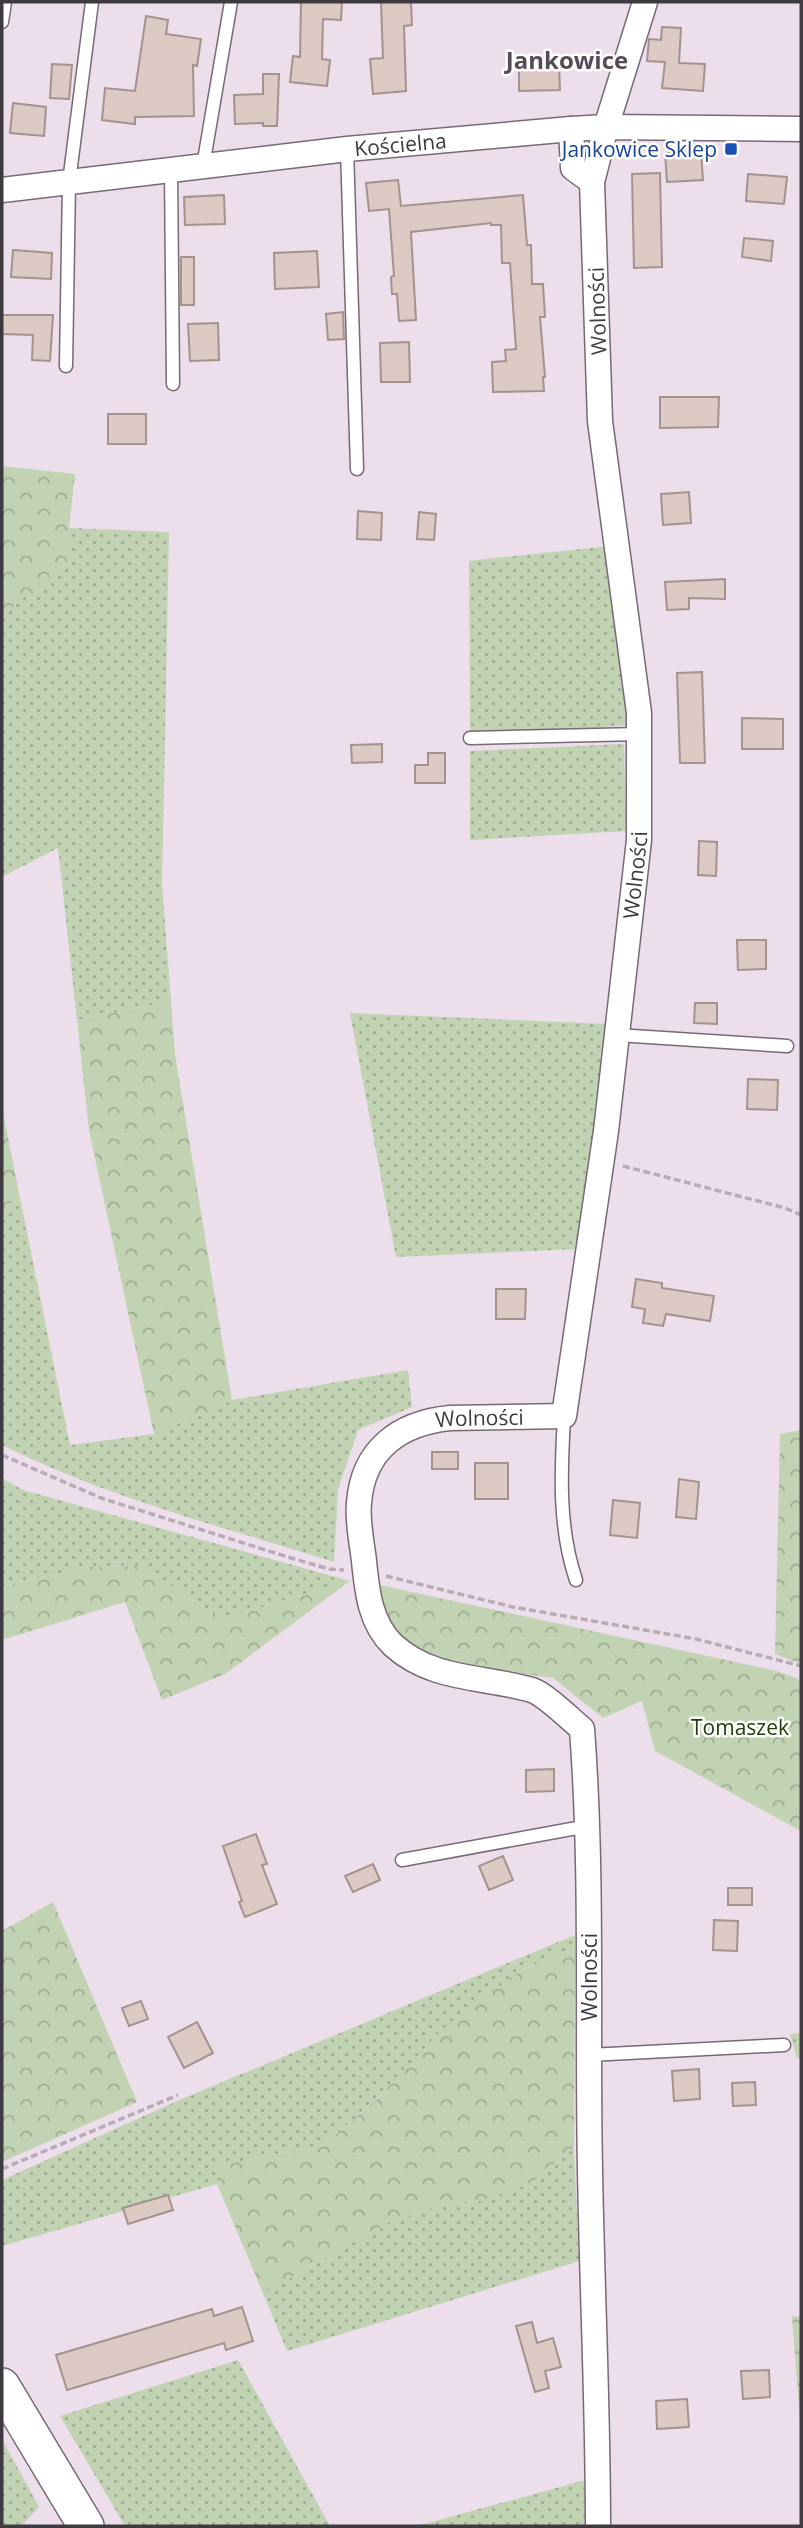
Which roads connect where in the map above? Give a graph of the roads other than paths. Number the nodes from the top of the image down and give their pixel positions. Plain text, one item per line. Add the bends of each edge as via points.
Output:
1 (5, 2) edge
2 (92, 2) edge
3 (230, 2) edge
4 (645, 2) edge
5 (2, 22) edge
6 (606, 127) junction
7 (570, 129) junction
8 (801, 129) edge
9 (347, 149) junction
10 (203, 166) junction
11 (171, 170) junction
12 (69, 182) junction
13 (592, 182) junction
14 (2, 190) edge
15 (66, 366) dead end
16 (173, 384) dead end
17 (357, 468) dead end
18 (639, 734) junction
19 (470, 738) dead end
20 (617, 1035) junction
21 (787, 1046) dead end
22 (564, 1416) junction
23 (576, 1580) dead end
24 (588, 1826) junction
25 (402, 1860) dead end
26 (784, 2045) dead end
27 (589, 2055) junction
28 (2, 2386) edge
29 (86, 2526) edge
30 (598, 2526) edge

1 - 5 lane
2 - 12 lane
3 - 10 lane
4 - 6 street, Wolności
6 - 7 street, Kościelna
6 - 8 street, Kościelna
6 - 13 street, Wolności
7 - 9 street, Kościelna
7 - 13 street via 573,168
9 - 10 street, Kościelna
9 - 17 lane
10 - 11 street, Kościelna
11 - 12 street, Kościelna
11 - 16 lane
12 - 14 street, Kościelna
12 - 15 lane
13 - 18 street, Wolności via 600,421
18 - 19 lane
18 - 20 street, Wolności via 639,840
20 - 21 lane
20 - 22 street, Wolności
22 - 23 lane via 562,1506 566,1552
22 - 24 street, Wolności via 434,1420 408,1427 373,1459 359,1504 370,1606 390,1643 434,1671 535,1691 582,1729
24 - 25 lane
24 - 27 street, Wolności
26 - 27 lane
27 - 30 street, Wolności
28 - 29 main road

